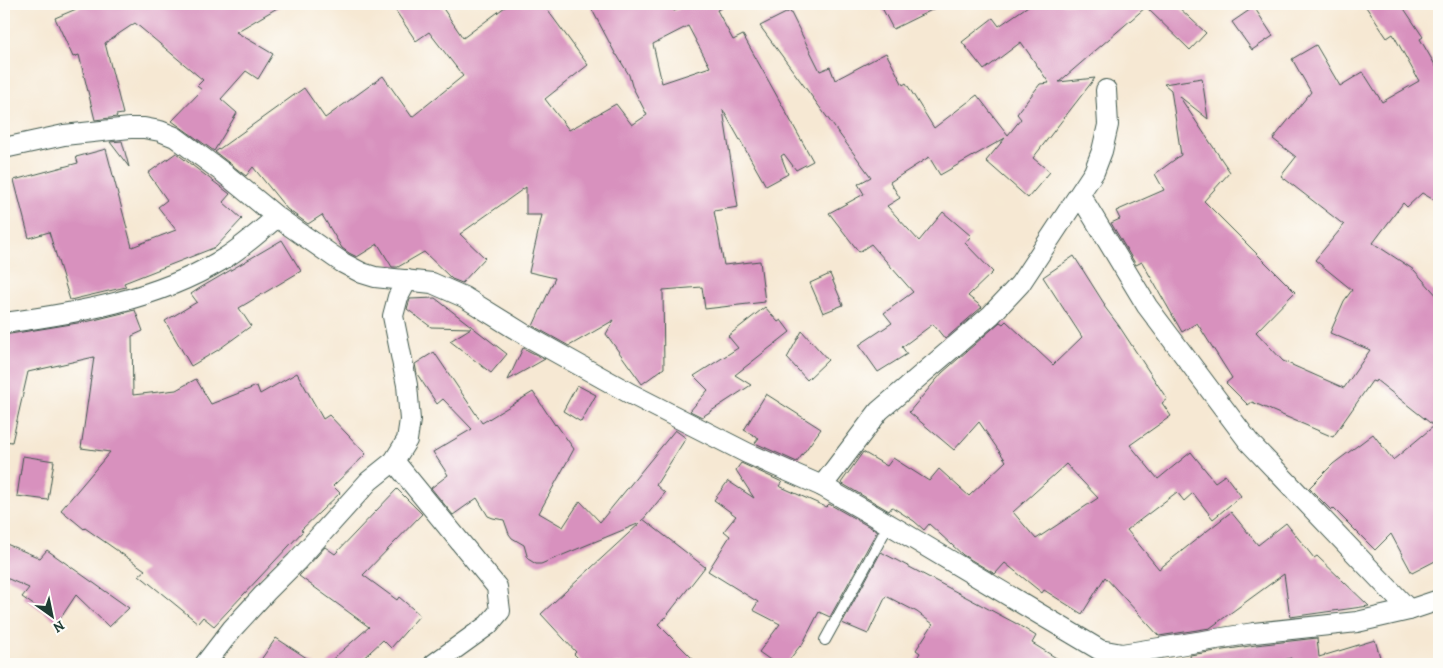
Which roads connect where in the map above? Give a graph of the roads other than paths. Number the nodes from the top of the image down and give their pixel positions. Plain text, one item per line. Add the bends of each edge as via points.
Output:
1 (1106, 90) dead end
2 (4, 148) edge
3 (1080, 195) junction
4 (277, 216) junction
5 (407, 280) junction
6 (4, 323) edge
7 (394, 461) junction
8 (822, 486) junction
9 (889, 524) junction
10 (1439, 600) edge
11 (1408, 610) junction
12 (825, 640) dead end
13 (205, 664) edge
14 (434, 664) edge

1 - 3 street via 1108,125 1102,151
2 - 4 street via 64,135 115,129 160,131 175,137 202,156
3 - 8 street via 1020,284 991,315 879,411
3 - 11 street via 1147,306 1248,442
4 - 5 street via 362,273
4 - 6 street via 238,249 198,273 106,305
5 - 7 street via 393,316 410,420 407,440
5 - 8 street via 432,283 464,297 631,394 747,454
7 - 13 street via 369,481 232,629
7 - 14 street via 497,587 500,611 488,625
8 - 9 street
9 - 11 street via 1100,650 1122,654 1254,633 1357,622
9 - 12 lane
10 - 11 street

